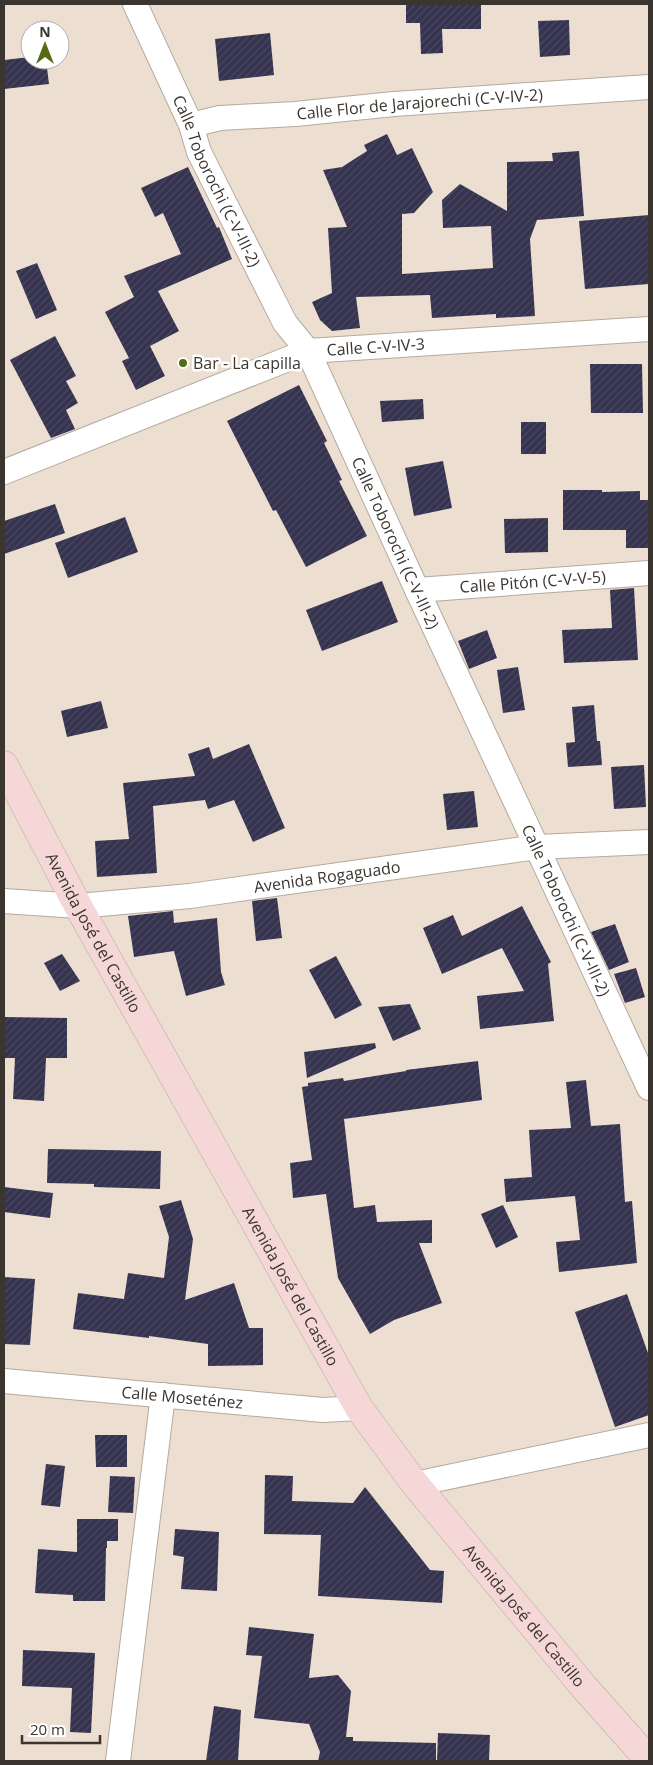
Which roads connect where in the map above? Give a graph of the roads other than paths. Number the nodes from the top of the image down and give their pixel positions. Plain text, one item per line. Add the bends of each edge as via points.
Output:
1 (135, 4) edge
2 (649, 87) edge
3 (191, 125) junction
4 (649, 329) edge
5 (308, 351) junction
6 (4, 472) edge
7 (649, 573) edge
8 (417, 590) junction
9 (4, 765) edge
10 (649, 842) edge
11 (537, 847) junction
12 (4, 901) edge
13 (78, 906) junction
14 (649, 1088) edge
15 (4, 1381) edge
16 (163, 1395) junction
17 (359, 1408) junction
18 (649, 1435) edge
19 (415, 1484) junction
20 (649, 1760) edge
21 (118, 1761) edge

1 - 3 street, Calle Toborochi (C-V-III-2)
2 - 3 street, Calle Flor de Jarajorechi (C-V-IV-2) via 220,118
3 - 5 street, Calle Toborochi (C-V-III-2) via 199,152 285,323
4 - 5 street, Calle C-V-IV-3
5 - 6 street, Calle C-V-IV-3
5 - 8 street, Calle Toborochi (C-V-III-2)
7 - 8 street, Calle Pitón (C-V-V-5)
8 - 11 street, Calle Toborochi (C-V-III-2)
9 - 13 main road, Avenida José del Castillo
10 - 11 street, Avenida Rogaguado
11 - 13 street, Avenida Rogaguado via 190,896
11 - 14 street, Calle Toborochi (C-V-III-2)
12 - 13 street, Avenida Rogaguado
13 - 17 main road, Avenida José del Castillo
15 - 16 street, Calle Moseténez
16 - 17 street, Calle Moseténez via 323,1410
16 - 21 street
17 - 19 main road, Avenida José del Castillo
18 - 19 street
19 - 20 main road, Avenida José del Castillo

